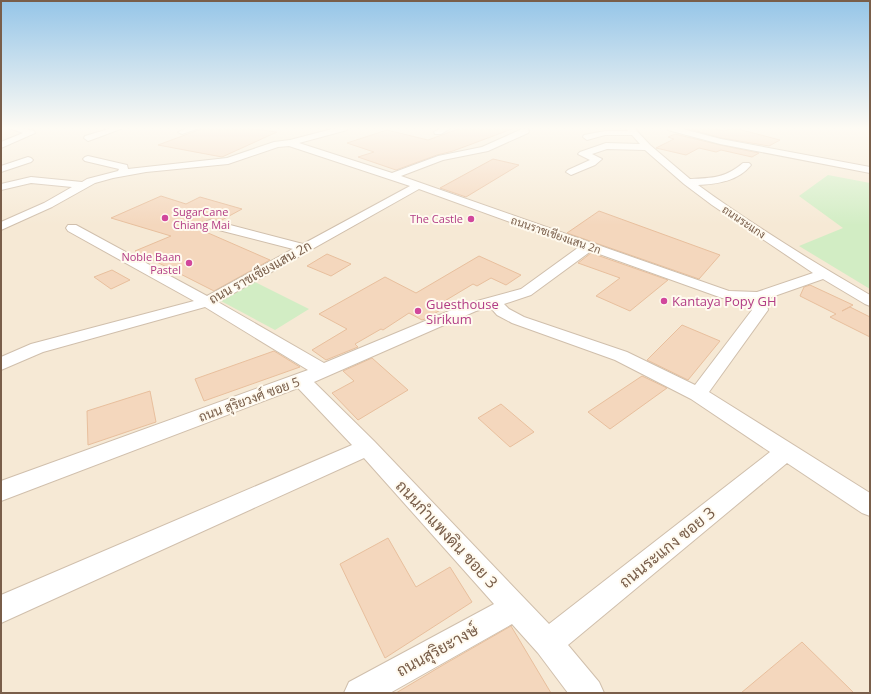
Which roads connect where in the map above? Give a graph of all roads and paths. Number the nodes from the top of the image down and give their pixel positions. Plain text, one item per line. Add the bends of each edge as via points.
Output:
1 (27, 160) edge
2 (94, 160) edge
3 (230, 160) edge
4 (344, 160) edge
5 (435, 160) edge
6 (595, 160) edge
7 (663, 160) edge
8 (826, 160) edge
9 (746, 165) dead end
10 (1, 169) edge
11 (870, 170) edge
12 (123, 172) junction
13 (571, 172) dead end
14 (392, 176) junction
15 (688, 182) junction
16 (84, 185) junction
17 (417, 186) junction
18 (1, 187) edge
19 (211, 224) dead end
20 (1, 226) edge
21 (72, 228) dead end
22 (589, 246) junction
23 (304, 248) junction
24 (824, 274) junction
25 (758, 297) junction
26 (870, 301) edge
27 (207, 302) junction
28 (494, 302) junction
29 (1, 364) edge
30 (312, 375) junction
31 (698, 394) junction
32 (367, 447) junction
33 (786, 451) junction
34 (1, 491) edge
35 (870, 506) edge
36 (515, 607) junction
37 (1, 609) edge
38 (548, 643) junction
39 (360, 693) edge
40 (588, 693) edge

1 - 10 street
2 - 12 street via 124,168
3 - 12 street
4 - 14 street, ถนนราชเชียงแสน 2ก
5 - 14 street
6 - 13 street
7 - 15 street, ถนนระแกง
8 - 11 street
9 - 15 street via 734,175 712,181
12 - 16 street
14 - 17 street, ถนนราชเชียงแสน 2ก
15 - 24 street, ถนนระแกง
16 - 18 street via 31,180
16 - 20 street
17 - 22 street, ถนนราชเชียงแสน 2ก
17 - 23 street, ถนน ราชเชียงแสน 2ก
19 - 23 street
21 - 27 street, ถนนกำแพงดิน ซอย 3
22 - 25 street, ถนนราชเชียงแสน 2ก via 727,295
22 - 28 street, ถนน สุริยวงศ์ ซอย 5 via 526,292
23 - 27 street, ถนน ราชเชียงแสน 2ก
24 - 25 street, ถนนราชเชียงแสน 2ก
24 - 26 street, ถนนระแกง
25 - 31 street via 760,310
27 - 29 street, ถนน ราชเชียงแสน 2ก via 37,348
27 - 30 street, ถนนกำแพงดิน ซอย 3
28 - 30 street, ถนน สุริยวงศ์ ซอย 5 via 471,307
28 - 31 street via 518,320 621,356
30 - 32 street, ถนนกำแพงดิน ซอย 3
30 - 34 street, ถนน สุริยวงศ์ ซอย 5
31 - 33 street
32 - 36 street, ถนนกำแพงดิน ซอย 3
32 - 37 street
33 - 35 street
33 - 38 street, ถนนระแกง ซอย 3
36 - 38 street, ถนนกำแพงดิน ซอย 3
36 - 39 street, ถนนสุริยะางษ์
38 - 40 street, ถนนกำแพงดิน ซอย 3

